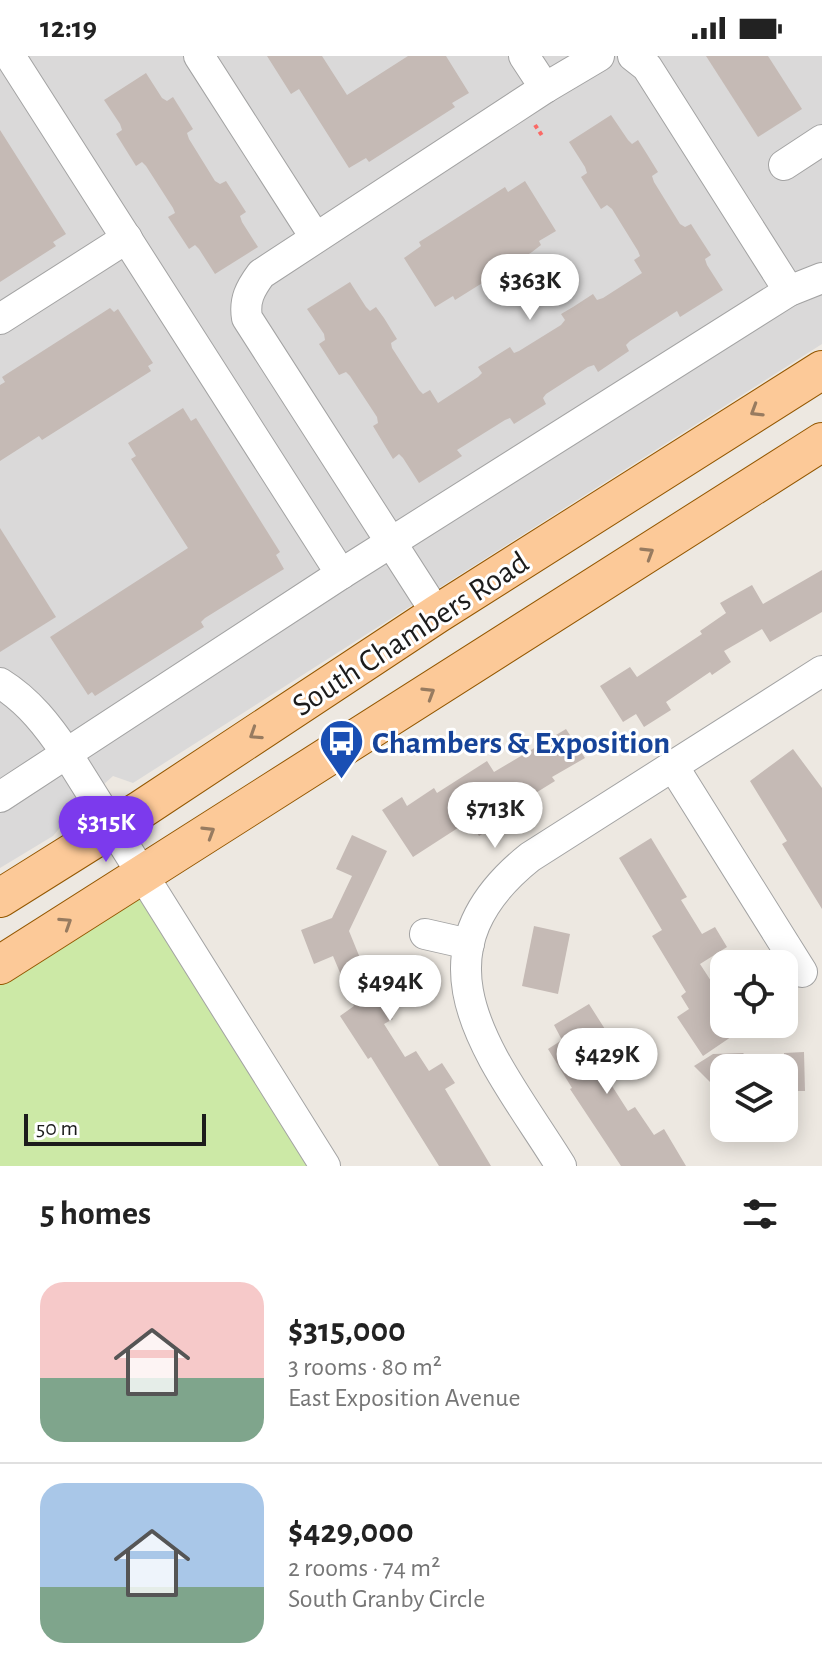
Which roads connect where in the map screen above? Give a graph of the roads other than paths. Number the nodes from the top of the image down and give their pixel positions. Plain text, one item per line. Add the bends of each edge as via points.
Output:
1 (10, 56) edge
2 (199, 56) edge
3 (524, 56) edge
4 (599, 56) edge
5 (633, 56) edge
6 (545, 88) junction
7 (822, 140) edge
8 (784, 165) dead end
9 (315, 237) junction
10 (127, 238) junction
11 (822, 278) edge
12 (789, 291) junction
13 (0, 319) edge
14 (822, 370) edge
15 (822, 442) edge
16 (392, 543) junction
17 (341, 574) junction
18 (437, 614) junction
19 (822, 671) edge
20 (0, 683) edge
21 (67, 754) junction
22 (673, 766) junction
23 (0, 797) edge
24 (114, 827) junction
25 (143, 874) junction
26 (0, 898) edge
27 (425, 934) dead end
28 (469, 944) junction
29 (0, 965) edge
30 (802, 972) dead end
31 (325, 1166) edge
32 (561, 1166) edge

1 - 10 street
2 - 9 street
3 - 6 street
4 - 6 street
5 - 12 street via 647,67
6 - 9 street
7 - 8 street
9 - 16 street via 261,274 245,304 247,318
10 - 13 street
10 - 17 street
11 - 12 street
12 - 16 street
14 -> 18 main road, South Chambers Road
25 -> 15 main road, South Chambers Road
16 - 17 street
16 - 18 street
17 - 21 street
18 -> 24 main road, South Chambers Road
19 - 22 street
20 - 21 street via 44,720
21 - 23 street
21 - 24 street
22 - 28 street via 507,875 488,898
22 - 30 street
24 - 25 street
24 - 26 main road, South Chambers Road
29 -> 25 main road, South Chambers Road
25 - 31 street
27 - 28 street
28 - 32 street via 466,987 480,1036

